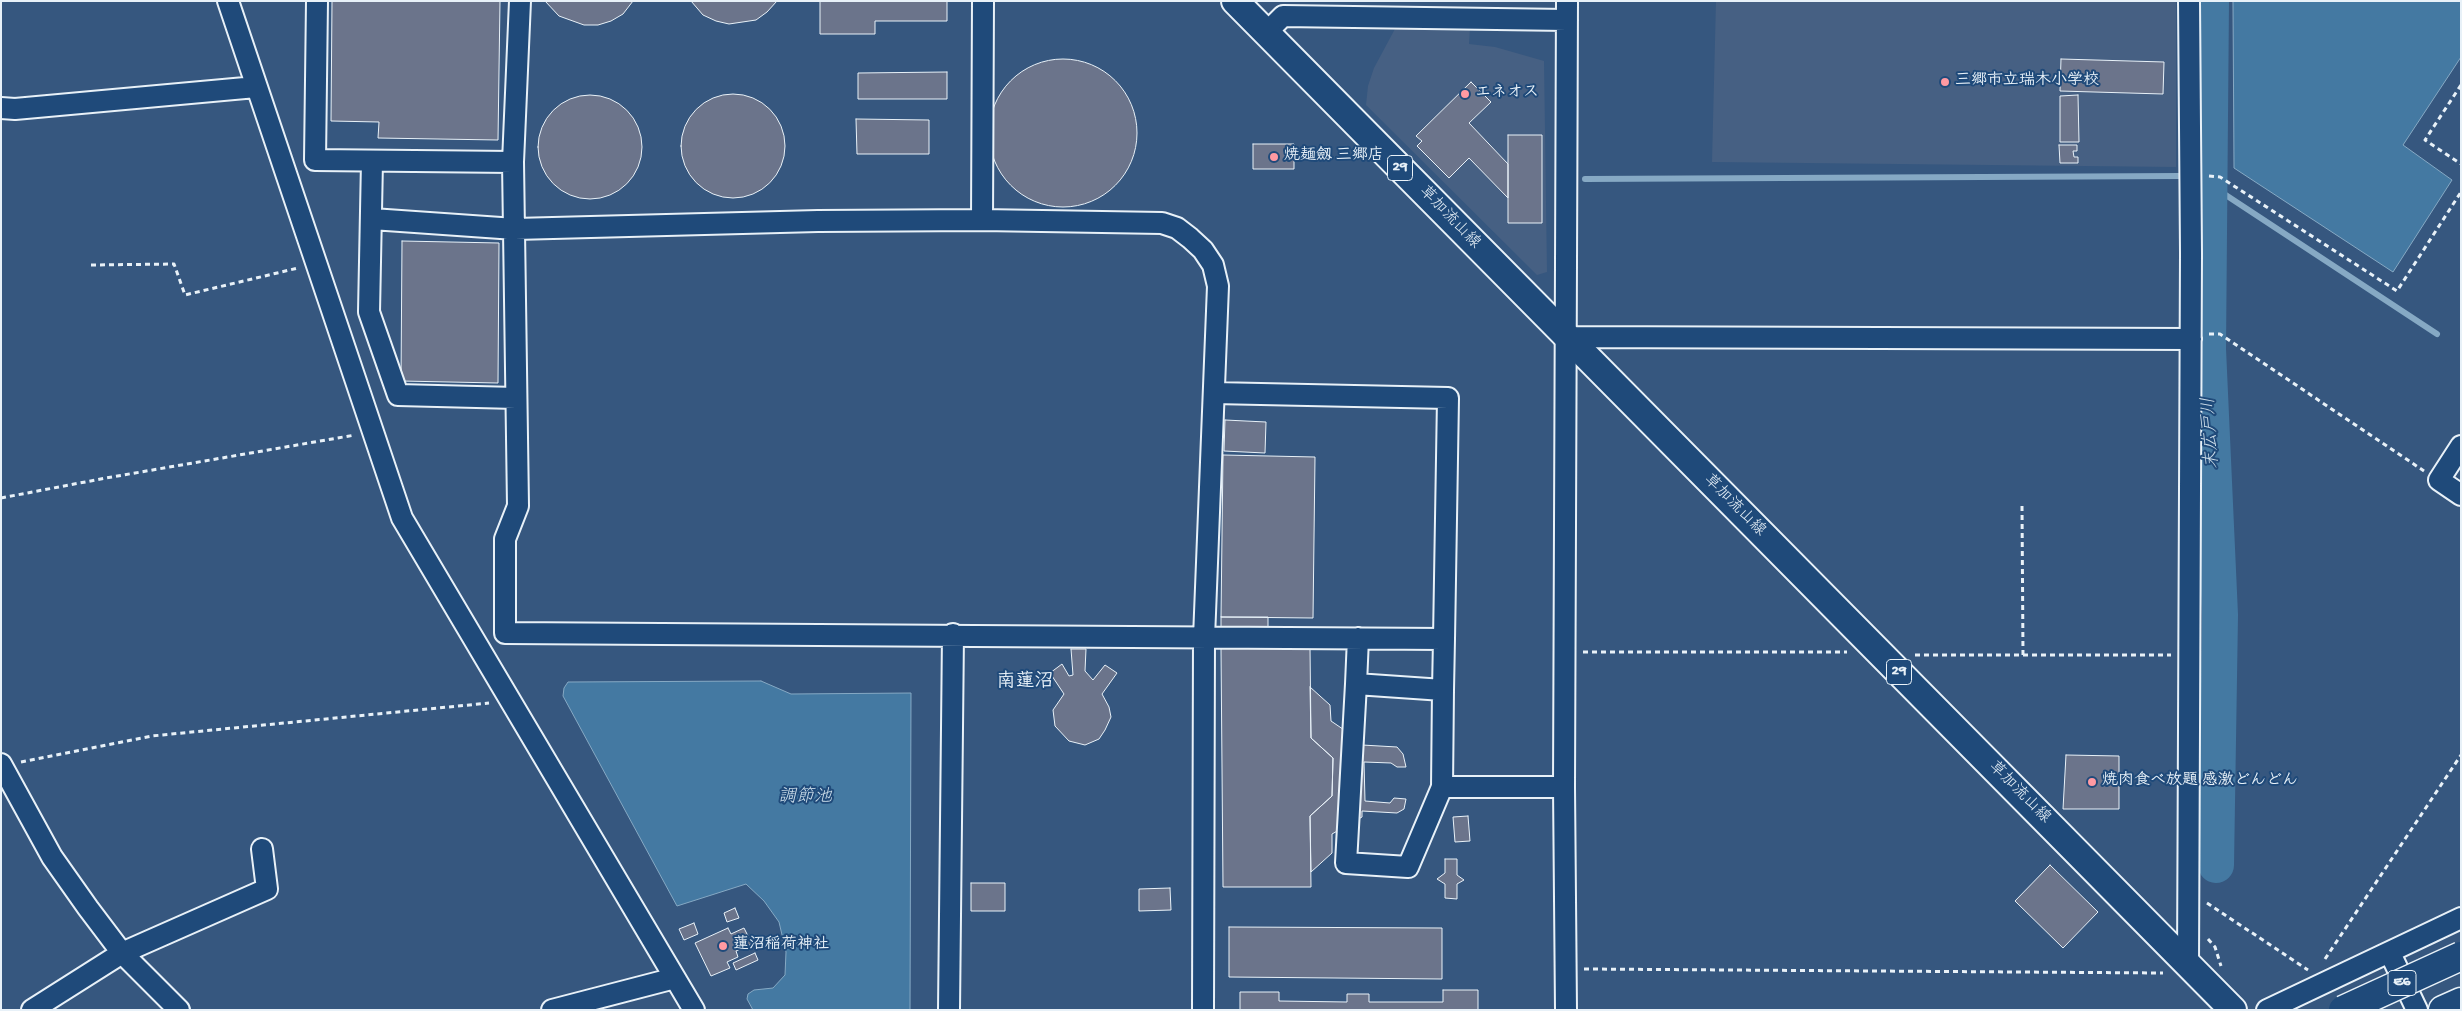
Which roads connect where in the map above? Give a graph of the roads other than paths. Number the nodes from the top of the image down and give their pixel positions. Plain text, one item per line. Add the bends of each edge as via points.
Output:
1 (228, 1) edge
2 (317, 1) edge
3 (520, 1) edge
4 (983, 1) edge
5 (1235, 1) edge
6 (2189, 1) edge
7 (1567, 11) edge
8 (1266, 33) junction
9 (256, 87) junction
10 (1, 108) edge
11 (372, 161) junction
12 (513, 162) junction
13 (372, 219) junction
14 (982, 220) junction
15 (515, 230) junction
16 (1567, 335) junction
17 (2191, 339) junction
18 (1214, 393) junction
19 (516, 398) junction
20 (2461, 446) edge
21 (2461, 495) edge
22 (953, 634) junction
23 (1204, 638) junction
24 (1358, 638) junction
25 (1444, 639) junction
26 (1356, 684) junction
27 (1443, 690) junction
28 (2, 765) edge
29 (1442, 787) junction
30 (1564, 787) junction
31 (262, 849) dead end
32 (2461, 918) edge
33 (122, 953) junction
34 (2390, 953) junction
35 (2461, 956) edge
36 (2192, 967) junction
37 (675, 978) junction
38 (2461, 1002) edge
39 (32, 1010) edge
40 (179, 1010) edge
41 (552, 1010) edge
42 (694, 1010) edge
43 (949, 1010) edge
44 (1203, 1010) edge
45 (1566, 1010) edge
46 (2233, 1010) edge
47 (2267, 1010) edge
48 (2343, 1010) edge
49 (2417, 1010) edge
50 (2443, 1010) edge

1 - 9 street
2 - 11 street via 316,160
3 - 12 street
4 - 14 street
5 - 8 main road, 草加流山線 / 29
6 - 17 street
7 - 8 street via 1283,16
7 - 16 street
8 - 16 main road, 草加流山線 / 29
9 - 10 street via 34,108
9 - 37 street via 402,518
11 - 12 street
11 - 13 street
12 - 15 street
13 - 15 street
13 - 19 street via 370,312 398,395
14 - 15 street via 818,221
14 - 18 street via 1162,223 1177,228 1203,250 1213,265 1218,286
15 - 19 street
16 - 17 street
16 - 30 street
16 - 36 main road, 草加流山線 / 29
17 - 36 street via 2188,890
18 - 23 street
18 - 25 street via 1448,398
19 - 22 street via 518,506 505,539 505,633
20 - 21 street via 2438,480
22 - 23 street
22 - 43 street
23 - 24 street
23 - 44 street
24 - 25 street
24 - 26 street
25 - 27 street
26 - 27 street
26 - 29 street via 1346,863 1408,867
27 - 29 street
28 - 33 street via 52,857
29 - 30 street
30 - 45 street
31 - 33 street via 268,889
32 - 34 street
33 - 39 street
33 - 40 street
34 - 47 street via 2318,980
34 - 49 street
35 - 48 highway, E6, bridge
36 - 46 main road, 草加流山線 / 29
37 - 41 street
37 - 42 street
38 - 50 highway

